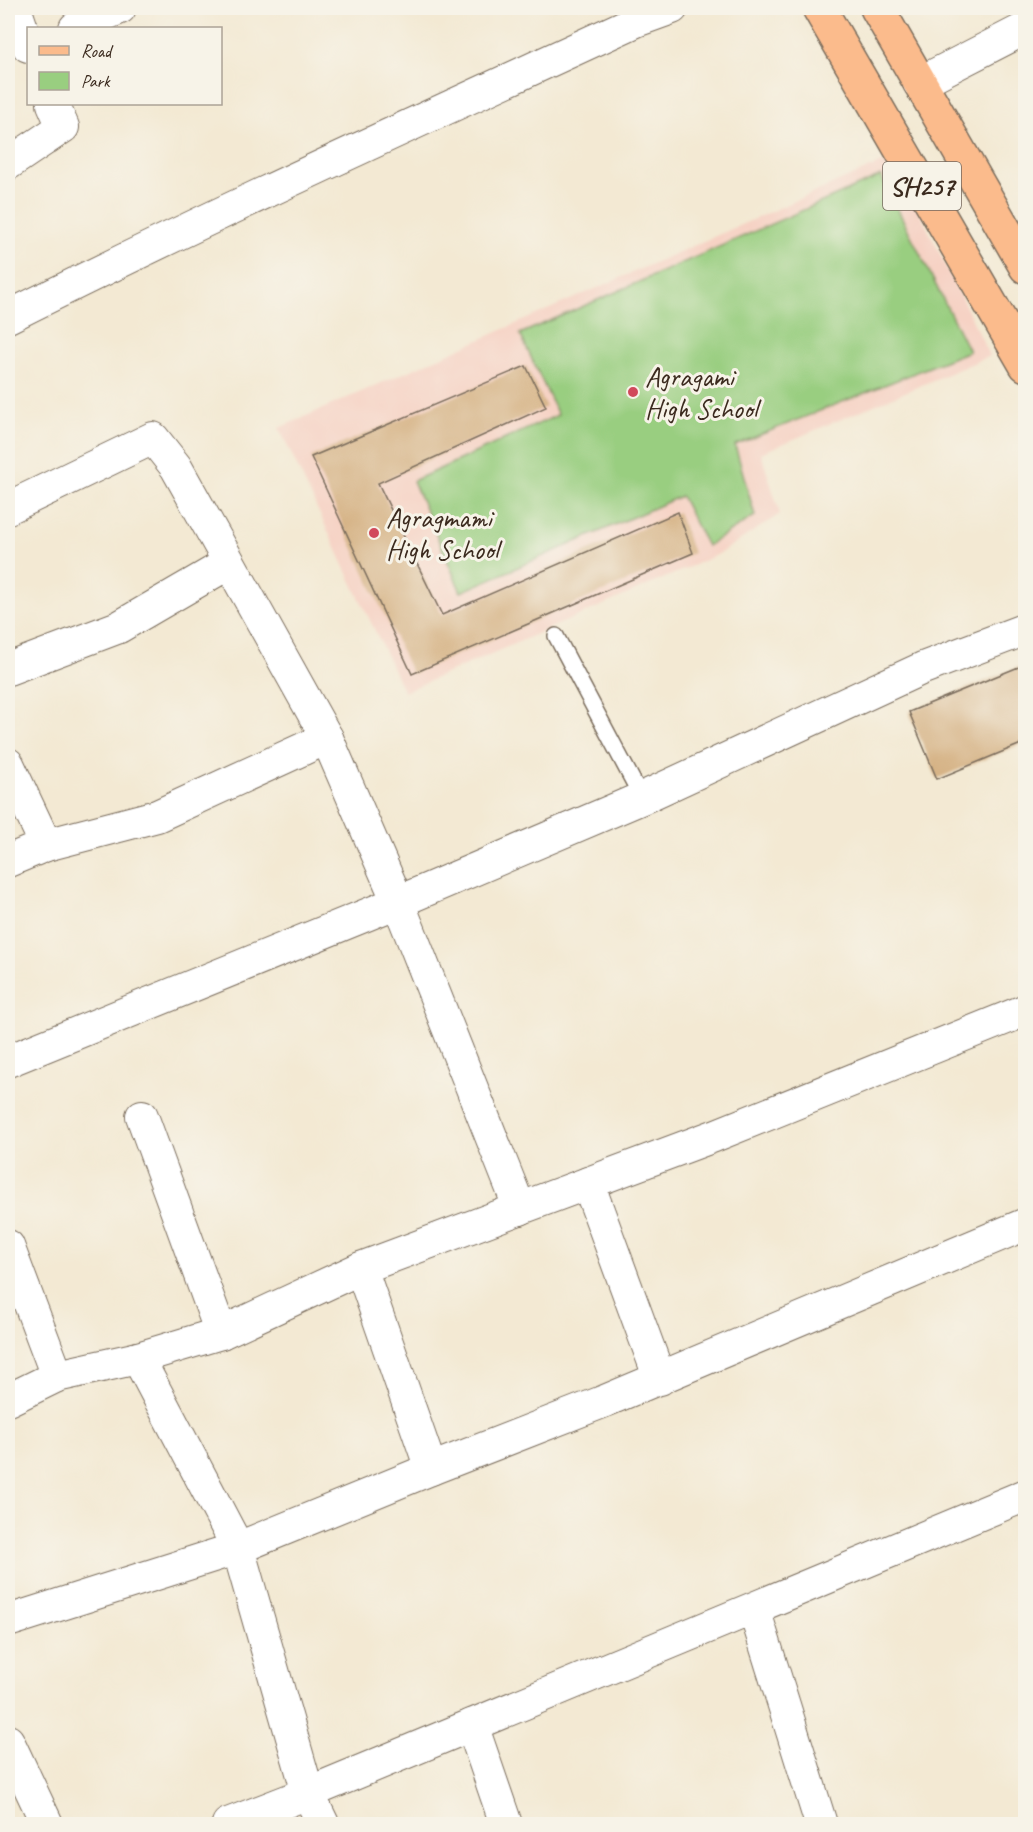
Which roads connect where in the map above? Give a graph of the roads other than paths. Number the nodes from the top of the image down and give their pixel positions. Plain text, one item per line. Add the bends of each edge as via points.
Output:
1 (15, 8) edge
2 (120, 8) edge
3 (672, 8) edge
4 (819, 8) edge
5 (877, 8) edge
6 (77, 27) edge
7 (1026, 28) edge
8 (27, 43) edge
9 (919, 83) junction
10 (53, 105) edge
11 (8, 164) edge
12 (1026, 267) edge
13 (8, 317) edge
14 (1026, 365) edge
15 (8, 507) edge
16 (229, 563) junction
17 (1026, 629) edge
18 (556, 636) dead end
19 (8, 669) edge
20 (327, 738) junction
21 (8, 764) edge
22 (642, 798) junction
23 (46, 845) junction
24 (8, 861) edge
25 (398, 902) junction
26 (1026, 1010) edge
27 (8, 1061) edge
28 (142, 1116) dead end
29 (588, 1183) junction
30 (520, 1209) junction
31 (1026, 1224) edge
32 (8, 1246) edge
33 (361, 1268) junction
34 (221, 1333) junction
35 (138, 1358) junction
36 (57, 1376) junction
37 (660, 1379) junction
38 (8, 1400) edge
39 (431, 1469) junction
40 (1026, 1495) edge
41 (238, 1548) junction
42 (754, 1609) junction
43 (8, 1621) edge
44 (472, 1725) junction
45 (8, 1741) edge
46 (308, 1793) junction
47 (47, 1824) edge
48 (228, 1824) edge
49 (323, 1824) edge
50 (506, 1824) edge
51 (820, 1824) edge

1 - 8 street
2 - 6 street
3 - 13 street via 636,21 133,254
4 - 14 main road, SH257
5 - 9 main road, SH257
7 - 9 street
9 - 12 main road, SH257
10 - 11 street via 63,127
15 - 16 street via 153,438 176,467
16 - 19 street via 119,627
16 - 20 street
17 - 22 street via 923,668
18 - 22 lane
20 - 23 street via 157,816
20 - 25 street
21 - 23 street
22 - 25 street
23 - 24 street
25 - 27 street
25 - 30 street
26 - 29 street
28 - 34 street
29 - 30 street
29 - 37 street
30 - 33 street
31 - 37 street
32 - 36 street
33 - 34 street
33 - 39 street
34 - 35 street
35 - 36 street
35 - 41 street
36 - 38 street
37 - 39 street
39 - 41 street
40 - 42 street
41 - 43 street
41 - 46 street
42 - 44 street
42 - 51 street
44 - 46 street
44 - 50 street
45 - 47 street
46 - 48 street
46 - 49 street

